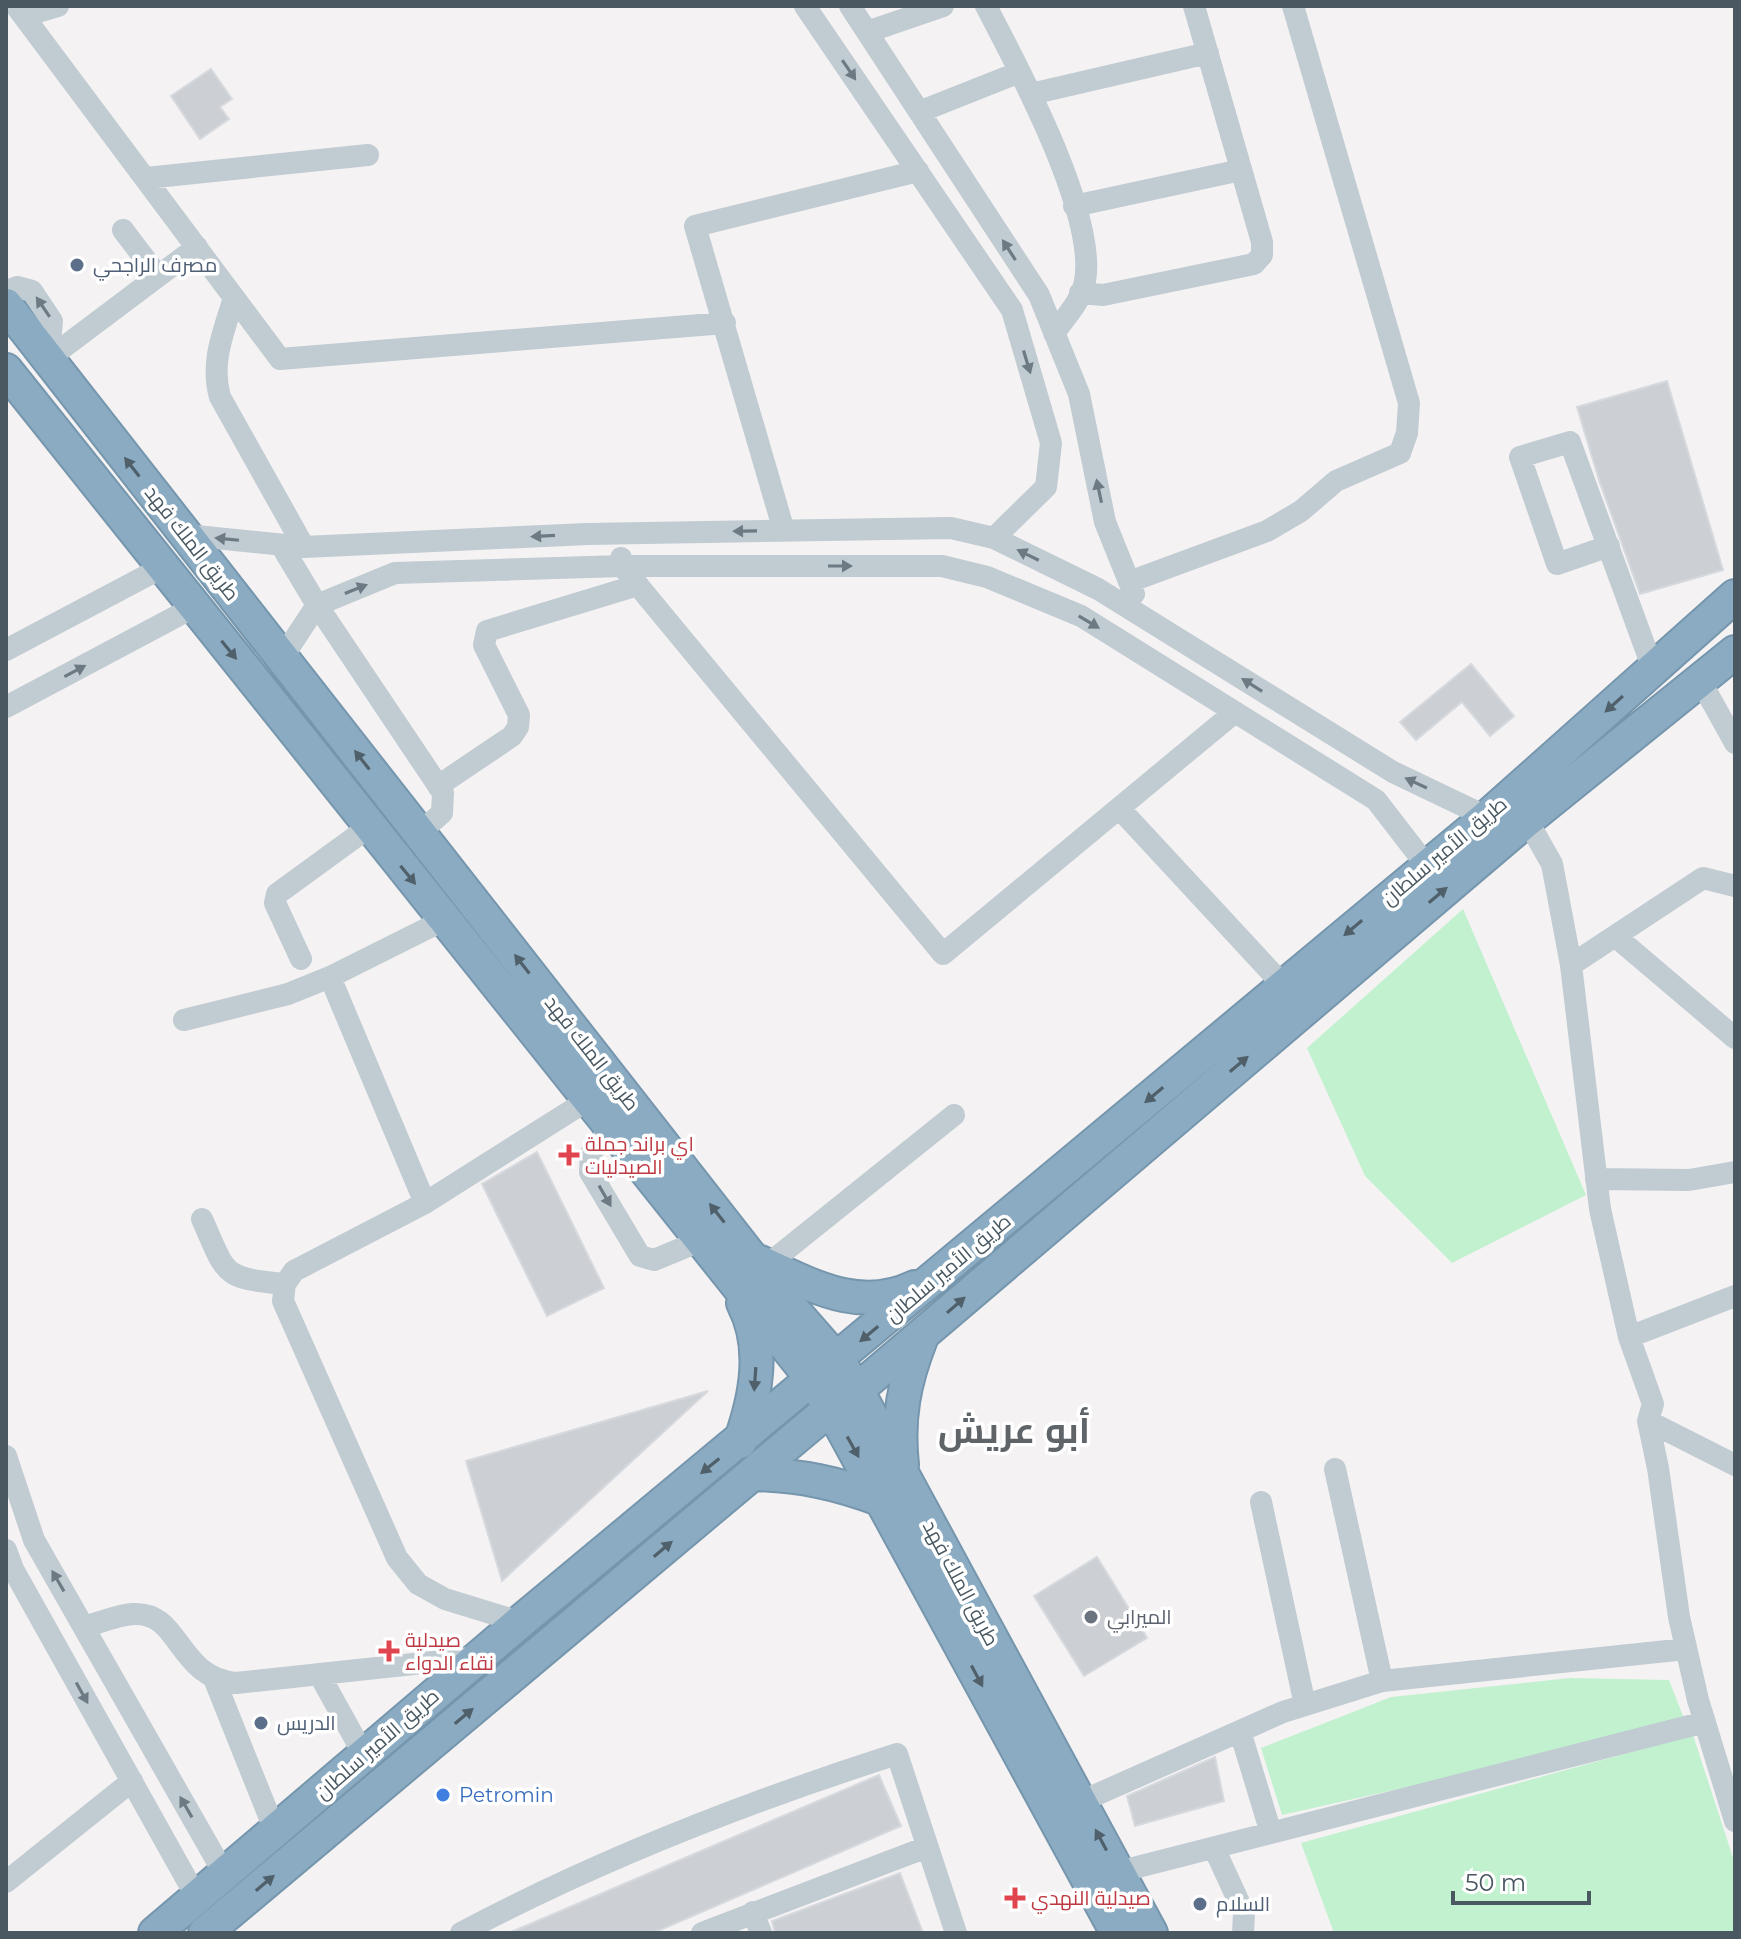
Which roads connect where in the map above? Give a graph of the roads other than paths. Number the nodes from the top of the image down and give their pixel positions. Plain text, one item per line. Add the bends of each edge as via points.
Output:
1 (58, 6) edge
2 (805, 6) edge
3 (850, 6) edge
4 (943, 6) edge
5 (986, 6) edge
6 (1194, 6) edge
7 (1293, 6) edge
8 (20, 11) edge
9 (867, 32) junction
10 (1208, 53) junction
11 (1020, 72) junction
12 (1031, 94) junction
13 (919, 112) junction
14 (368, 155) dead end
15 (1241, 170) junction
16 (918, 171) junction
17 (146, 178) junction
18 (1074, 206) junction
19 (123, 230) dead end
20 (197, 247) junction
21 (158, 276) junction
22 (6, 291) edge
23 (1080, 293) junction
24 (234, 298) junction
25 (6, 305) edge
26 (725, 323) junction
27 (1054, 333) junction
28 (42, 351) junction
29 (6, 370) edge
30 (784, 531) junction
31 (620, 534) junction
32 (186, 535) junction
33 (994, 538) junction
34 (281, 545) junction
35 (1609, 546) junction
36 (304, 547) junction
37 (622, 566) junction
38 (163, 567) junction
39 (1129, 582) junction
40 (638, 585) junction
41 (1735, 596) edge
42 (317, 605) junction
43 (194, 607) junction
44 (1143, 617) junction
45 (6, 650) edge
46 (1735, 652) edge
47 (282, 658) junction
48 (1653, 669) junction
49 (1700, 680) junction
50 (10, 697) edge
51 (1235, 712) junction
52 (1319, 726) junction
53 (1735, 743) edge
54 (1301, 753) junction
55 (438, 786) junction
56 (1119, 808) junction
57 (1487, 817) junction
58 (1527, 820) junction
59 (369, 827) junction
60 (419, 833) junction
61 (1427, 866) junction
62 (1735, 886) edge
63 (444, 920) junction
64 (1615, 936) junction
65 (301, 959) dead end
66 (1571, 965) junction
67 (330, 977) junction
68 (1284, 986) junction
69 (184, 1020) dead end
70 (1735, 1038) edge
71 (588, 1100) junction
72 (954, 1115) dead end
73 (611, 1129) junction
74 (1735, 1172) edge
75 (1596, 1179) junction
76 (425, 1203) junction
77 (202, 1219) dead end
78 (700, 1241) junction
79 (750, 1267) junction
80 (936, 1277) junction
81 (285, 1284) junction
82 (1735, 1296) edge
83 (922, 1334) junction
84 (1629, 1337) junction
85 (837, 1360) junction
86 (813, 1380) junction
87 (844, 1399) junction
88 (1648, 1421) junction
89 (740, 1442) junction
90 (6, 1456) edge
91 (1731, 1458) edge
92 (1335, 1469) dead end
93 (752, 1474) junction
94 (904, 1476) junction
95 (882, 1500) junction
96 (1261, 1502) dead end
97 (6, 1550) edge
98 (520, 1622) junction
99 (84, 1627) junction
100 (1686, 1649) junction
101 (480, 1656) junction
102 (319, 1674) junction
103 (215, 1681) junction
104 (1382, 1681) junction
105 (1305, 1705) junction
106 (1705, 1722) junction
107 (1240, 1731) junction
108 (364, 1755) junction
109 (132, 1781) junction
110 (1080, 1802) junction
111 (1735, 1821) edge
112 (275, 1831) junction
113 (1271, 1833) junction
114 (927, 1847) junction
115 (1214, 1848) junction
116 (1118, 1872) junction
117 (225, 1875) junction
118 (6, 1882) edge
119 (197, 1898) junction
120 (757, 1923) edge
121 (223, 1927) edge
122 (155, 1933) edge
123 (461, 1933) edge
124 (702, 1933) edge
125 (956, 1933) edge
126 (1117, 1933) edge
127 (1151, 1933) edge
128 (1243, 1933) edge

1 - 8 street
2 -> 16 street
3 - 9 street
4 - 9 street
5 - 11 street
6 - 10 street
7 - 39 street via 1409,403 1407,433 1400,453 1336,481 1267,531
8 - 17 street
9 - 13 street
10 - 12 street
10 - 15 street
11 - 12 street
11 - 13 street
12 - 18 street
27 -> 13 street via 1039,295
14 - 17 street
15 - 18 street
15 - 23 street via 1262,242 1262,255 1254,264 1103,295
16 - 26 street via 695,226
16 -> 33 street via 1012,310 1051,443 1046,487
17 - 20 street
18 - 23 street via 1086,256
19 - 21 street
20 - 21 street
20 - 24 street
21 - 28 street
28 -> 22 street via 52,321 32,291
23 - 27 street
24 - 26 street via 280,359
24 - 36 street via 215,363 217,388
25 - 28 highway, طريق الملك فهد
26 - 30 street
39 -> 27 street via 1105,522 1079,394
32 -> 28 highway, طريق الملك فهد
29 - 38 highway, طريق الملك فهد
30 -> 31 street
30 - 33 street via 951,528
31 -> 36 street
31 - 37 street
34 -> 32 street
32 - 47 highway, طريق الملك فهد
44 -> 33 street
34 - 36 street
34 - 42 street
35 - 35 street via 1570,442 1520,457 1557,564
35 - 48 street
37 - 40 street
42 -> 37 street via 395,573
37 -> 51 street via 942,566 987,577 1081,616
38 - 43 highway, طريق الملك فهد
38 - 45 street
39 - 44 street
40 - 55 street via 487,631 484,645 519,715 518,727
40 - 56 street via 943,954
41 - 48 highway, طريق الأمير سلطان
42 - 47 street
42 - 55 street
50 -> 43 street
43 -> 59 highway, طريق الملك فهد
52 -> 44 street
46 - 49 highway, طريق الأمير سلطان
60 -> 47 highway, طريق الملك فهد
48 -> 57 highway, طريق الأمير سلطان
49 - 53 street
49 - 58 highway, طريق الأمير سلطان
51 - 54 street
51 - 56 street
52 - 54 street
57 -> 52 street via 1393,772
54 - 61 street via 1376,800
55 - 60 street via 445,803 442,813
56 - 68 street
57 - 61 highway, طريق الأمير سلطان
58 - 66 street via 1552,864
83 -> 58 highway, طريق الأمير سلطان
59 -> 63 highway, طريق الملك فهد
59 - 65 street via 277,894 275,903
79 -> 60 highway, طريق الملك فهد
61 -> 68 highway, طريق الأمير سلطان
62 - 64 street via 1703,878
63 - 67 street
63 - 71 highway, طريق الملك فهد
64 - 66 street
64 - 70 street
66 - 75 street
67 - 69 street via 288,994
67 - 76 street
68 -> 80 highway, طريق الأمير سلطان
71 - 73 highway, طريق الملك فهد
71 - 76 street
72 - 79 street
73 - 78 highway, طريق الملك فهد
73 -> 78 street via 591,1153 590,1172 640,1256 654,1260
74 - 75 street via 1689,1180
75 - 84 street
76 - 81 street via 294,1271
77 - 81 street via 224,1270 235,1278
78 - 79 highway, طريق الملك فهد
79 - 80 highway via 867,1300 895,1297
79 - 85 highway, طريق الملك فهد
79 - 86 highway, طريق الملك فهد
79 -> 89 highway via 750,1317 757,1353 753,1406
80 -> 85 highway, طريق الأمير سلطان
81 - 98 street via 283,1301 397,1558 418,1584 445,1599
82 - 84 street
83 - 87 highway, طريق الأمير سلطان
83 - 94 highway via 900,1407
84 - 88 street via 1653,1404
85 - 86 highway, طريق الأمير سلطان
85 - 87 highway, طريق الملك فهد
86 - 87 highway, طريق الملك فهد
86 - 89 highway, طريق الأمير سلطان
87 - 93 highway, طريق الأمير سلطان
87 - 94 highway, طريق الملك فهد
87 -> 95 highway, طريق الملك فهد
88 - 91 street
88 - 100 street
89 -> 98 highway, طريق الأمير سلطان
99 -> 90 street via 34,1540
92 - 104 street
93 - 95 highway via 830,1481
121 -> 93 highway, طريق الأمير سلطان
94 - 110 highway, طريق الملك فهد
95 -> 126 highway, طريق الملك فهد
96 - 105 street
97 -> 109 street
98 - 101 highway, طريق الأمير سلطان
99 - 103 street via 132,1614 151,1616 164,1624 200,1672
117 -> 99 street
100 - 104 street
100 - 106 street
101 - 102 street
101 - 108 highway, طريق الأمير سلطان
102 - 103 street
102 - 108 street
103 - 112 street
104 - 105 street
105 - 107 street
106 - 111 street
106 - 113 street
107 - 110 street
107 - 113 street
108 - 112 highway, طريق الأمير سلطان
109 - 118 street
109 - 119 street
116 -> 110 highway, طريق الملك فهد
112 - 117 highway, طريق الأمير سلطان
113 - 115 street
114 - 120 street
114 - 123 street via 897,1754 768,1795 523,1900
114 - 125 street
115 - 116 street
115 - 128 street via 1244,1913
116 - 127 highway, طريق الملك فهد
117 - 119 highway, طريق الأمير سلطان
119 - 122 highway, طريق الأمير سلطان
120 - 124 street

